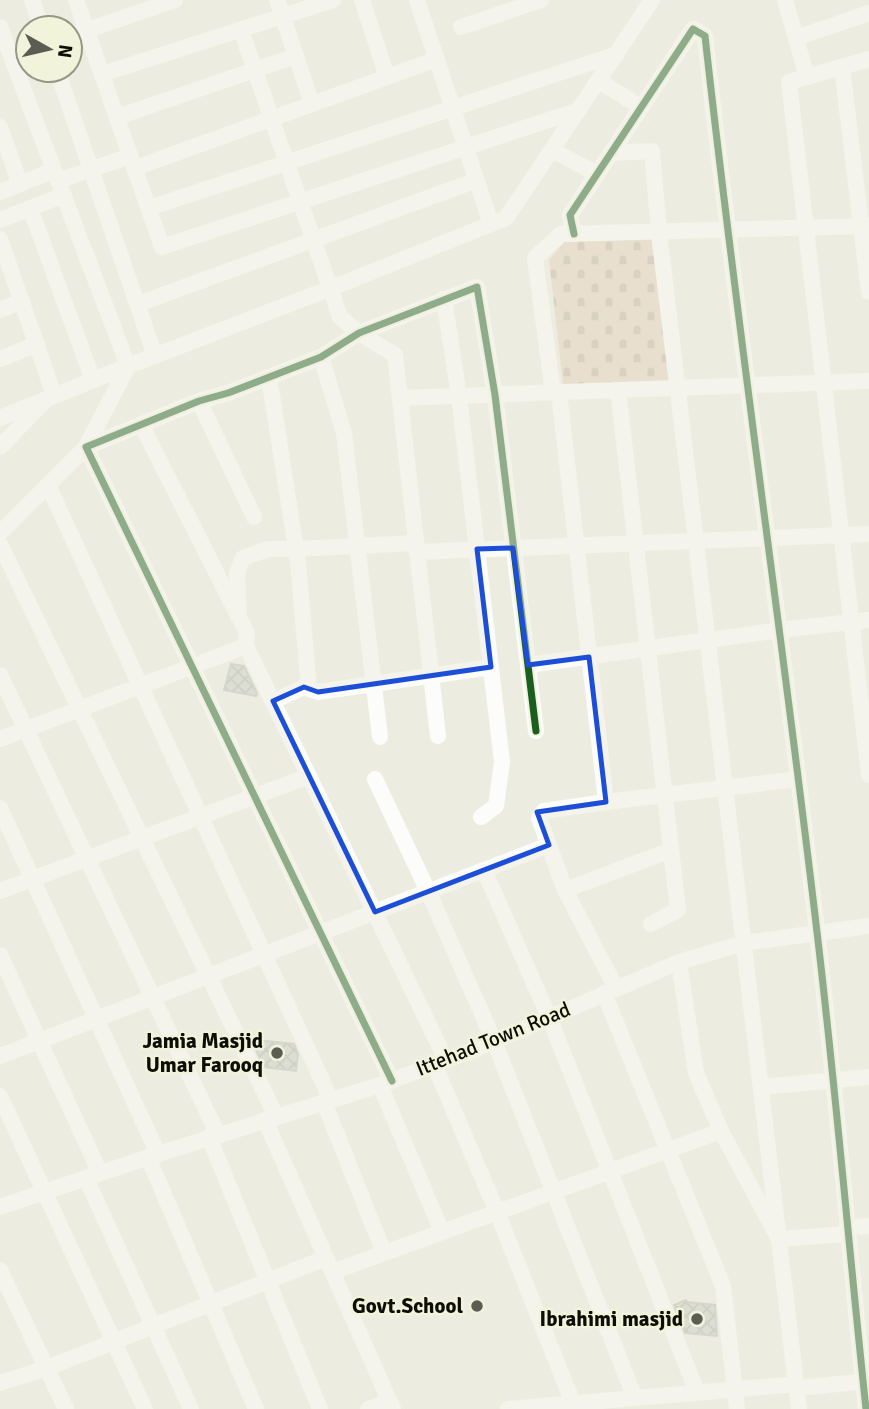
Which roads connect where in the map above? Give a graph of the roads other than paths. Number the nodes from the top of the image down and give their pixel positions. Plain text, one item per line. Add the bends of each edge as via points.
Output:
1 (76, 0) edge
2 (173, 0) edge
3 (277, 0) edge
4 (332, 0) edge
5 (362, 0) edge
6 (417, 0) edge
7 (541, 0) edge
8 (652, 0) edge
9 (785, 0) edge
10 (127, 8) edge
11 (869, 13) edge
12 (283, 17) junction
13 (0, 27) edge
14 (461, 27) dead end
15 (87, 30) junction
16 (241, 30) junction
17 (84, 31) edge
18 (796, 38) junction
19 (617, 54) junction
20 (296, 56) junction
21 (437, 59) junction
22 (869, 59) edge
23 (842, 66) junction
24 (255, 70) junction
25 (102, 74) junction
26 (387, 77) junction
27 (807, 77) junction
28 (599, 81) junction
29 (62, 84) edge
30 (312, 104) junction
31 (641, 107) junction
32 (453, 108) junction
33 (579, 110) junction
34 (117, 117) junction
35 (272, 118) junction
36 (0, 127) edge
37 (466, 147) junction
38 (552, 150) junction
39 (611, 153) junction
40 (133, 162) junction
41 (287, 163) junction
42 (91, 170) junction
43 (597, 174) junction
44 (477, 180) junction
45 (59, 182) junction
46 (20, 184) junction
47 (0, 192) edge
48 (300, 202) junction
49 (30, 208) junction
50 (149, 208) junction
51 (0, 220) edge
52 (491, 224) junction
53 (865, 226) edge
54 (806, 228) junction
55 (728, 230) junction
56 (659, 232) junction
57 (574, 234) junction
58 (0, 239) edge
59 (314, 240) junction
60 (4, 263) edge
61 (330, 289) junction
62 (869, 292) edge
63 (444, 299) junction
64 (22, 300) junction
65 (138, 304) junction
66 (0, 310) edge
67 (359, 333) junction
68 (37, 344) junction
69 (155, 356) junction
70 (321, 357) junction
71 (0, 359) edge
72 (128, 366) junction
73 (269, 377) junction
74 (93, 380) junction
75 (869, 381) edge
76 (824, 382) junction
77 (747, 384) junction
78 (679, 387) junction
79 (618, 390) junction
80 (556, 393) junction
81 (495, 395) junction
82 (52, 396) junction
83 (459, 396) junction
84 (400, 398) junction
85 (199, 401) junction
86 (0, 418) edge
87 (141, 424) junction
88 (0, 447) edge
89 (86, 447) junction
90 (48, 485) junction
91 (254, 517) dead end
92 (0, 533) edge
93 (869, 534) edge
94 (841, 535) junction
95 (767, 538) junction
96 (697, 541) junction
97 (637, 543) junction
98 (0, 544) edge
99 (357, 545) junction
100 (576, 545) junction
101 (417, 547) junction
102 (513, 548) junction
103 (296, 549) junction
104 (477, 549) junction
105 (239, 618) junction
106 (869, 620) edge
107 (851, 622) junction
108 (780, 630) junction
109 (709, 640) junction
110 (246, 646) junction
111 (648, 649) junction
112 (589, 657) junction
113 (528, 665) junction
114 (192, 666) junction
115 (491, 667) junction
116 (0, 675) edge
117 (431, 676) junction
118 (374, 684) junction
119 (140, 686) junction
120 (309, 689) junction
121 (273, 701) junction
122 (80, 709) junction
123 (26, 729) junction
124 (536, 731) dead end
125 (438, 736) dead end
126 (380, 737) dead end
127 (0, 739) edge
128 (869, 773) edge
129 (309, 776) junction
130 (375, 779) dead end
131 (798, 779) junction
132 (726, 788) junction
133 (664, 795) junction
134 (255, 796) junction
135 (606, 802) junction
136 (0, 808) edge
137 (201, 816) junction
138 (481, 817) dead end
139 (142, 838) junction
140 (549, 845) junction
141 (671, 850) junction
142 (87, 858) junction
143 (484, 870) junction
144 (33, 878) junction
145 (565, 890) junction
146 (0, 891) edge
147 (428, 891) junction
148 (375, 912) junction
149 (651, 924) dead end
150 (869, 926) edge
151 (321, 932) junction
152 (817, 934) junction
153 (744, 943) junction
154 (264, 954) junction
155 (0, 955) edge
156 (679, 962) junction
157 (208, 976) junction
158 (610, 991) junction
159 (153, 997) junction
160 (549, 1017) junction
161 (96, 1019) junction
162 (40, 1041) junction
163 (494, 1041) junction
164 (0, 1056) edge
165 (440, 1062) junction
166 (869, 1077) edge
167 (833, 1081) junction
168 (386, 1083) junction
169 (761, 1087) junction
170 (0, 1096) edge
171 (327, 1101) junction
172 (270, 1118) junction
173 (721, 1131) junction
174 (213, 1136) junction
175 (667, 1150) junction
176 (153, 1155) junction
177 (611, 1171) junction
178 (93, 1175) junction
179 (45, 1192) junction
180 (553, 1192) junction
181 (0, 1207) edge
182 (497, 1212) junction
183 (869, 1226) edge
184 (847, 1231) junction
185 (442, 1232) junction
186 (779, 1239) junction
187 (384, 1253) junction
188 (329, 1265) junction
189 (0, 1270) edge
190 (267, 1281) junction
191 (210, 1304) junction
192 (153, 1326) junction
193 (114, 1342) junction
194 (47, 1368) junction
195 (866, 1381) edge
196 (0, 1383) edge
197 (797, 1386) junction
198 (735, 1389) junction
199 (697, 1392) junction
200 (635, 1398) junction
201 (676, 1402) edge
202 (573, 1403) junction
203 (614, 1404) edge
204 (391, 1405) edge
205 (552, 1407) edge
206 (66, 1409) edge
207 (145, 1409) edge
208 (191, 1409) edge
209 (256, 1409) edge
210 (320, 1409) edge
211 (368, 1409) edge
212 (508, 1409) edge
213 (737, 1409) edge
214 (799, 1409) edge
215 (866, 1409) edge

1 - 15 street
2 - 10 street
3 - 12 street
4 - 12 street
5 - 26 street
6 - 21 street
7 - 14 street
8 - 19 street
9 - 18 street
10 - 15 street
11 - 18 street
12 - 16 street
12 - 20 street
13 - 45 street
15 - 17 street
15 - 25 street
16 - 24 street
16 - 25 street
18 - 27 street
19 - 28 street
19 - 32 street
20 - 24 street
20 - 30 street
21 - 26 street
21 - 32 street
22 - 23 street
23 - 27 street
23 - 53 street
24 - 34 street
24 - 35 street
25 - 34 street
26 - 30 street
27 - 54 street via 789,82
28 - 31 street
28 - 33 street
29 - 42 street
30 - 35 street
31 - 39 street
31 - 55 street via 694,29 705,36
32 - 37 street
32 - 41 street
33 - 37 street
33 - 38 street
34 - 40 street
35 - 40 street
35 - 41 street
36 - 46 street
37 - 44 street
37 - 48 street
38 - 43 street
38 - 52 street via 506,218
39 - 43 street
39 - 56 street via 652,151
40 - 42 street
40 - 50 street
41 - 48 street
41 - 50 street
42 - 45 street
42 - 65 street
43 - 57 street via 570,215
44 - 52 street
44 - 59 street
45 - 46 street
45 - 49 street
45 - 72 street
46 - 47 street
48 - 50 street via 162,247
48 - 59 street
49 - 51 street
49 - 74 street
52 - 61 street
53 - 54 street
53 - 62 street
54 - 55 street
54 - 76 street
55 - 56 street
55 - 77 street
56 - 57 street
56 - 78 street
57 - 80 street via 561,234 536,258
58 - 60 street
59 - 61 street
59 - 65 street
60 - 64 street
61 - 67 street via 340,317
61 - 69 street
63 - 67 street
63 - 81 street via 477,286
63 - 83 street
64 - 66 street
64 - 68 street
65 - 69 street
67 - 70 street
67 - 84 street via 395,355
68 - 71 street
68 - 82 street
69 - 72 street
70 - 73 street
70 - 99 street via 344,433
72 - 74 street
72 - 89 street
73 - 85 street
73 - 103 street
74 - 82 street
75 - 76 street
76 - 77 street
76 - 94 street
77 - 78 street
77 - 95 street
78 - 79 street
78 - 96 street
79 - 80 street
79 - 97 street
80 - 81 street
80 - 100 street
81 - 83 street
81 - 102 street
82 - 86 street
82 - 88 street
83 - 84 street
83 - 104 street
84 - 101 street
85 - 87 street
85 - 91 street
87 - 89 street
87 - 105 street
89 - 90 street
89 - 114 street
90 - 92 street
90 - 119 street
93 - 94 street
94 - 95 street
94 - 107 street
95 - 96 street
95 - 108 street
96 - 97 street
96 - 109 street
97 - 100 street
97 - 111 street
98 - 122 street
99 - 101 street
99 - 103 street
99 - 118 street
100 - 102 street
100 - 112 street
101 - 104 street
101 - 117 street
102 - 104 street
102 - 113 street
103 - 105 street via 268,549 243,558 237,573
103 - 120 street
104 - 115 street
105 - 110 street via 247,633
106 - 107 street
107 - 108 street
107 - 128 street
108 - 109 street
108 - 131 street
109 - 111 street
109 - 132 street
110 - 114 street
110 - 121 street
111 - 112 street
111 - 133 street
112 - 113 street
112 - 135 street
113 - 124 street
114 - 119 street
114 - 134 street
115 - 117 street
115 - 138 street via 502,762 496,806
116 - 123 street
117 - 118 street
117 - 125 street
118 - 120 street via 318,692
118 - 126 street
119 - 122 street
119 - 137 street
120 - 121 street
121 - 129 street
122 - 123 street
122 - 139 street
123 - 127 street
123 - 142 street
129 - 134 street
129 - 148 street
130 - 147 street
131 - 132 street
131 - 152 street
132 - 133 street
132 - 153 street
133 - 135 street
133 - 141 street
134 - 137 street
134 - 151 street
135 - 140 street via 544,811 539,818
136 - 144 street
137 - 139 street
137 - 154 street
139 - 142 street
139 - 157 street
140 - 143 street
140 - 145 street
141 - 145 street
141 - 149 street via 678,910
142 - 144 street
142 - 159 street
143 - 147 street
143 - 160 street
144 - 146 street
144 - 161 street
145 - 158 street
147 - 148 street
147 - 163 street
148 - 151 street
148 - 165 street
150 - 152 street, Ittehad Town Road
151 - 154 street
151 - 168 street
152 - 153 street, Ittehad Town Road
152 - 167 street
153 - 156 street, Ittehad Town Road
153 - 169 street
154 - 157 street
154 - 171 street
155 - 162 street
156 - 158 street, Ittehad Town Road
156 - 173 street via 696,1073
157 - 159 street
157 - 172 street
158 - 160 street, Ittehad Town Road
158 - 175 street
159 - 161 street
159 - 174 street
160 - 163 street, Ittehad Town Road
160 - 177 street
161 - 162 street
161 - 176 street
162 - 164 street
162 - 178 street
163 - 165 street, Ittehad Town Road
163 - 180 street
165 - 168 street, Ittehad Town Road
165 - 182 street
166 - 167 street
167 - 169 street
167 - 184 street
168 - 171 street, Ittehad Town Road
168 - 185 street
169 - 186 street
170 - 179 street
171 - 172 street, Ittehad Town Road
171 - 187 street
172 - 174 street, Ittehad Town Road
172 - 188 street
173 - 175 street
173 - 186 street
174 - 176 street, Ittehad Town Road
174 - 190 street
175 - 177 street
175 - 198 street via 723,1286
176 - 178 street, Ittehad Town Road
176 - 191 street
177 - 180 street
177 - 199 street
178 - 179 street, Ittehad Town Road
178 - 192 street
179 - 181 street, Ittehad Town Road
179 - 193 street
180 - 182 street
180 - 200 street
182 - 185 street
182 - 202 street
183 - 184 street
184 - 186 street
184 - 195 street
185 - 187 street
186 - 197 street
187 - 188 street
188 - 190 street
188 - 204 street
189 - 194 street
190 - 191 street
190 - 210 street
191 - 192 street
191 - 209 street
192 - 193 street
192 - 208 street
193 - 194 street
193 - 207 street
194 - 196 street
194 - 206 street
195 - 197 street
195 - 215 street
197 - 198 street
197 - 214 street
198 - 199 street
198 - 213 street
199 - 201 street
200 - 201 street
200 - 203 street
202 - 203 street
202 - 205 street
204 - 211 street
205 - 212 street

